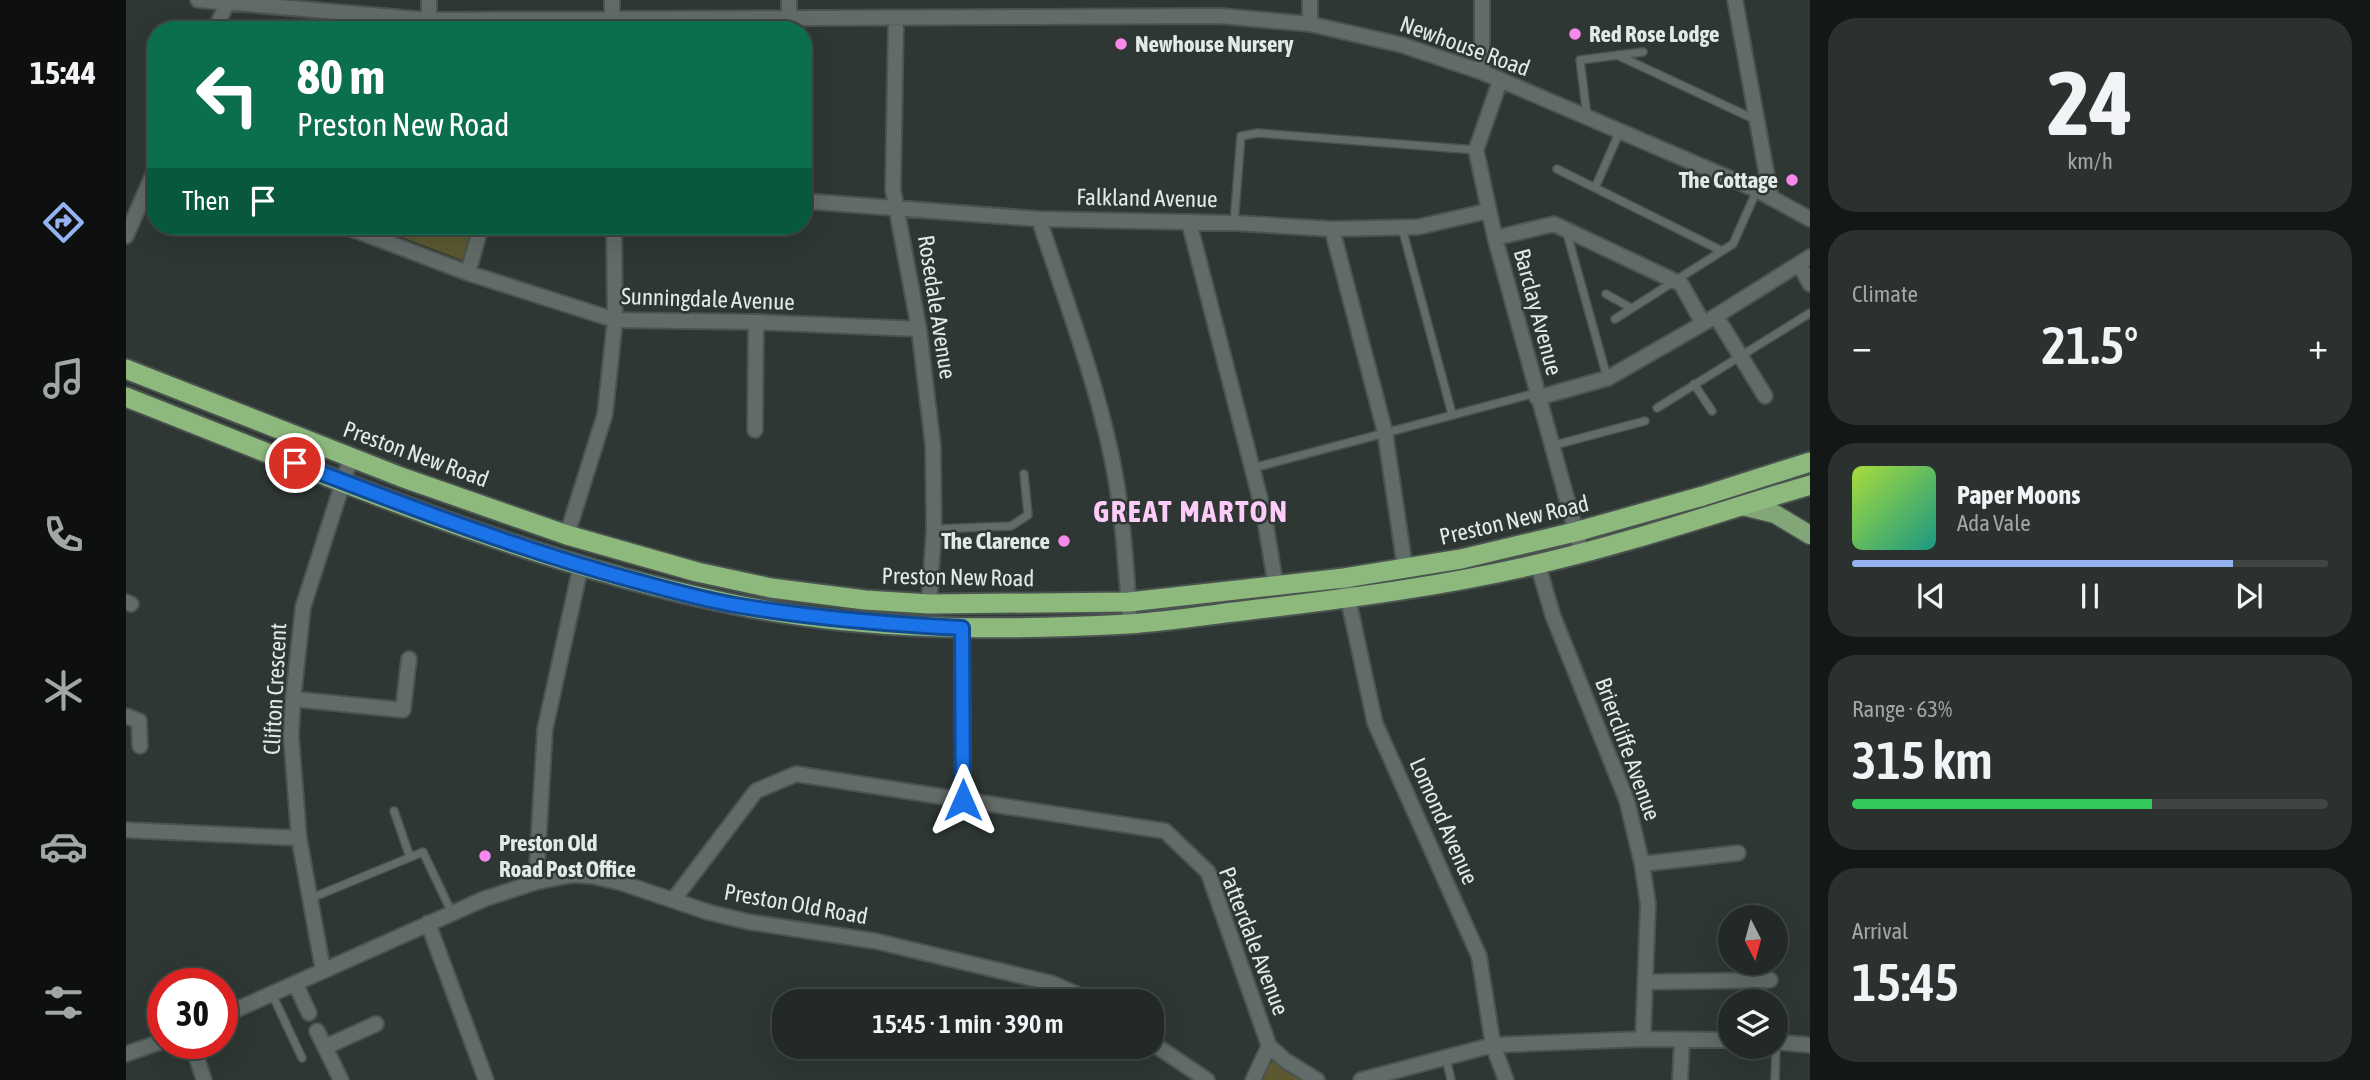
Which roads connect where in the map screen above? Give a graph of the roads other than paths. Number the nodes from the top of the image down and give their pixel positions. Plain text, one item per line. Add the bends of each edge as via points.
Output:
1 (198, 0) edge
2 (429, 0) edge
3 (612, 0) edge
4 (789, 0) edge
5 (1146, 0) edge
6 (1310, 0) edge
7 (1482, 0) edge
8 (1735, 0) edge
9 (227, 3) junction
10 (1147, 16) junction
11 (789, 18) junction
12 (896, 18) junction
13 (429, 20) junction
14 (219, 21) edge
15 (475, 21) edge
16 (612, 21) edge
17 (700, 21) edge
18 (1310, 24) junction
19 (1643, 52) dead end
20 (1617, 55) junction
21 (1482, 72) junction
22 (1500, 81) junction
23 (1587, 116) junction
24 (1757, 120) junction
25 (1620, 130) junction
26 (1476, 150) junction
27 (1557, 169) dead end
28 (147, 188) edge
29 (1595, 188) junction
30 (1757, 190) junction
31 (1771, 198) junction
32 (812, 202) edge
33 (898, 207) junction
34 (1488, 211) junction
35 (1039, 219) junction
36 (1810, 219) edge
37 (1189, 222) junction
38 (1234, 223) junction
39 (1402, 228) junction
40 (1332, 229) junction
41 (1566, 229) junction
42 (368, 235) edge
43 (479, 235) edge
44 (614, 235) edge
45 (126, 236) edge
46 (1495, 238) junction
47 (1722, 251) junction
48 (1804, 260) edge
49 (468, 273) junction
50 (1674, 281) junction
51 (1810, 284) edge
52 (1606, 294) dead end
53 (1631, 308) junction
54 (1810, 313) edge
55 (1615, 319) dead end
56 (1709, 319) junction
57 (615, 320) junction
58 (756, 322) junction
59 (919, 329) junction
60 (1740, 355) junction
61 (126, 369) edge
62 (1608, 378) junction
63 (1694, 384) junction
64 (1537, 395) junction
65 (1765, 396) dead end
66 (126, 397) edge
67 (1657, 408) dead end
68 (1712, 411) dead end
69 (1452, 414) junction
70 (1645, 421) dead end
71 (755, 430) dead end
72 (1385, 432) junction
73 (1551, 446) junction
74 (351, 457) junction
75 (1805, 464) edge
76 (1252, 469) junction
77 (1024, 474) dead end
78 (343, 481) junction
79 (1809, 489) edge
80 (1742, 506) junction
81 (934, 529) junction
82 (1575, 532) junction
83 (567, 535) junction
84 (1810, 535) edge
85 (1582, 554) junction
86 (581, 565) junction
87 (1538, 565) junction
88 (1405, 568) junction
89 (1344, 578) junction
90 (1276, 587) junction
91 (1347, 598) junction
92 (1129, 601) junction
93 (929, 604) junction
94 (1130, 624) junction
95 (962, 628) junction
96 (409, 659) dead end
97 (293, 699) junction
98 (126, 716) edge
99 (140, 746) dead end
100 (963, 800) junction
101 (394, 811) dead end
102 (126, 830) edge
103 (299, 838) junction
104 (1738, 853) dead end
105 (410, 857) junction
106 (1642, 864) junction
107 (536, 882) junction
108 (309, 899) junction
109 (674, 899) junction
110 (452, 912) junction
111 (428, 923) junction
112 (323, 970) junction
113 (1750, 980) junction
114 (1770, 980) dead end
115 (1646, 982) junction
116 (295, 983) junction
117 (1065, 989) edge
118 (1750, 989) edge
119 (271, 994) junction
120 (238, 1009) edge
121 (309, 1013) dead end
122 (376, 1024) dead end
123 (317, 1031) dead end
124 (1643, 1039) junction
125 (1682, 1040) junction
126 (1718, 1040) edge
127 (1788, 1044) edge
128 (1493, 1045) junction
129 (1810, 1045) edge
130 (1269, 1046) junction
131 (147, 1047) edge
132 (325, 1047) junction
133 (1164, 1051) edge
134 (126, 1054) edge
135 (302, 1058) dead end
136 (1446, 1058) junction
137 (197, 1059) edge
138 (1776, 1059) edge
139 (204, 1080) edge
140 (341, 1080) edge
141 (486, 1080) edge
142 (1207, 1080) edge
143 (1253, 1080) edge
144 (1317, 1080) edge
145 (1362, 1080) edge
146 (1451, 1080) edge
147 (1506, 1080) edge
148 (1680, 1080) edge
149 (1775, 1080) edge

1 - 9 street, Newhouse Road
2 - 13 street
3 - 16 street
4 - 11 street
5 - 10 street
6 - 18 street
7 - 21 street
8 - 24 street
9 - 13 street, Newhouse Road
9 - 14 street
10 - 12 street, Newhouse Road
10 - 18 street, Newhouse Road via 1220,16
11 - 12 street, Newhouse Road
11 - 17 street, Newhouse Road
12 - 33 street, Rosedale Avenue via 893,190
13 - 15 street, Newhouse Road
18 - 21 street, Newhouse Road via 1402,45
19 - 20 lane
20 - 23 lane via 1580,60
20 - 24 lane
21 - 22 street, Newhouse Road
22 - 23 street, Newhouse Road
22 - 26 street
23 - 25 street, Newhouse Road
24 - 31 street
25 - 29 lane
25 - 30 street, Newhouse Road
26 - 34 street, Barclay Avenue
26 - 38 lane via 1258,133 1241,136
27 - 29 lane
28 - 45 street
29 - 47 lane
30 - 31 street, Newhouse Road
30 - 47 lane via 1733,244
31 - 36 street, Newhouse Road
32 - 33 street, Falkland Avenue
33 - 35 street, Falkland Avenue
33 - 59 street, Rosedale Avenue
34 - 39 street, Falkland Avenue
34 - 46 street, Barclay Avenue
35 - 37 street, Falkland Avenue
35 - 92 street via 1112,456
37 - 38 street, Falkland Avenue
37 - 76 street
38 - 40 street, Falkland Avenue
39 - 40 street, Falkland Avenue
39 - 69 lane
40 - 72 street
41 - 46 street via 1554,224
41 - 50 street
41 - 62 lane
42 - 49 street, Sunningdale Avenue
43 - 49 street
44 - 57 street
46 - 64 street, Barclay Avenue
47 - 50 lane
48 - 51 street
48 - 56 street
49 - 57 street, Sunningdale Avenue
50 - 53 lane
50 - 56 street
52 - 53 lane
53 - 55 lane
54 - 60 lane
56 - 60 street
56 - 62 street
57 - 58 street, Sunningdale Avenue
57 - 83 street via 605,414
58 - 59 street, Sunningdale Avenue
58 - 71 street
59 - 81 street, Rosedale Avenue via 933,446
60 - 63 lane
60 - 65 street
61 - 74 highway, Preston New Road
62 - 64 street
63 - 67 lane
63 - 68 lane
64 - 69 lane
64 - 73 street, Barclay Avenue
66 - 78 highway, Preston New Road
69 - 72 lane
70 - 73 lane
72 - 76 lane
72 - 88 street
73 - 82 street, Barclay Avenue
74 - 78 street, Clifton Crescent
74 - 83 highway, Preston New Road
75 - 79 main road
75 - 82 highway, Preston New Road
76 - 90 street
77 - 81 lane via 1028,515 1011,526
78 - 86 highway, Preston New Road
78 - 97 street, Clifton Crescent via 303,607
79 - 80 highway, Preston New Road
80 - 84 main road via 1775,514
80 - 85 highway, Preston New Road
81 - 93 street, Rosedale Avenue
82 - 85 street, Barclay Avenue
82 - 88 highway, Preston New Road
83 - 93 highway, Preston New Road via 771,589
85 - 87 highway, Preston New Road
86 - 95 highway, Preston New Road via 733,604 862,622
86 - 107 street via 545,729
87 - 91 highway, Preston New Road
87 - 106 street, Briercliffe Avenue via 1553,616 1627,801
88 - 89 highway, Preston New Road
89 - 90 highway, Preston New Road
89 - 91 street, Lomond Avenue
90 - 92 highway, Preston New Road
91 - 94 highway, Preston New Road
91 - 128 street, Lomond Avenue via 1375,723 1479,956
92 - 93 highway, Preston New Road
92 - 94 street
94 - 95 highway, Preston New Road
95 - 100 street
96 - 97 street via 403,710
97 - 103 street, Clifton Crescent via 291,735
98 - 99 street via 139,720
100 - 109 street, Patterdale Avenue via 796,774 756,791
100 - 130 street, Patterdale Avenue via 1164,831 1208,872
101 - 105 lane
102 - 103 street
103 - 108 street, Clifton Crescent
104 - 106 street
105 - 108 lane
105 - 110 lane via 423,852
106 - 115 street, Briercliffe Avenue via 1648,904
107 - 109 street, Preston Old Road via 592,876
107 - 110 street, Preston Old Road
108 - 112 street, Clifton Crescent
109 - 117 street, Preston Old Road via 750,922 875,941
110 - 111 street, Preston Old Road
111 - 112 street, Preston Old Road
111 - 141 street
112 - 116 street, Preston Old Road
113 - 114 street
113 - 115 street
113 - 118 lane
115 - 124 street, Briercliffe Avenue
116 - 119 street, Preston Old Road
116 - 121 street
119 - 120 street, Preston Old Road
119 - 135 lane
122 - 132 street
123 - 132 street
124 - 125 street
124 - 128 street
125 - 126 street
125 - 148 street
127 - 129 street
128 - 136 street
128 - 147 street, Lomond Avenue
130 - 143 street, Patterdale Avenue
130 - 144 street, Patterdale Avenue
131 - 134 street
132 - 140 street
133 - 142 street
136 - 145 street
136 - 146 lane
137 - 139 street
138 - 149 lane

